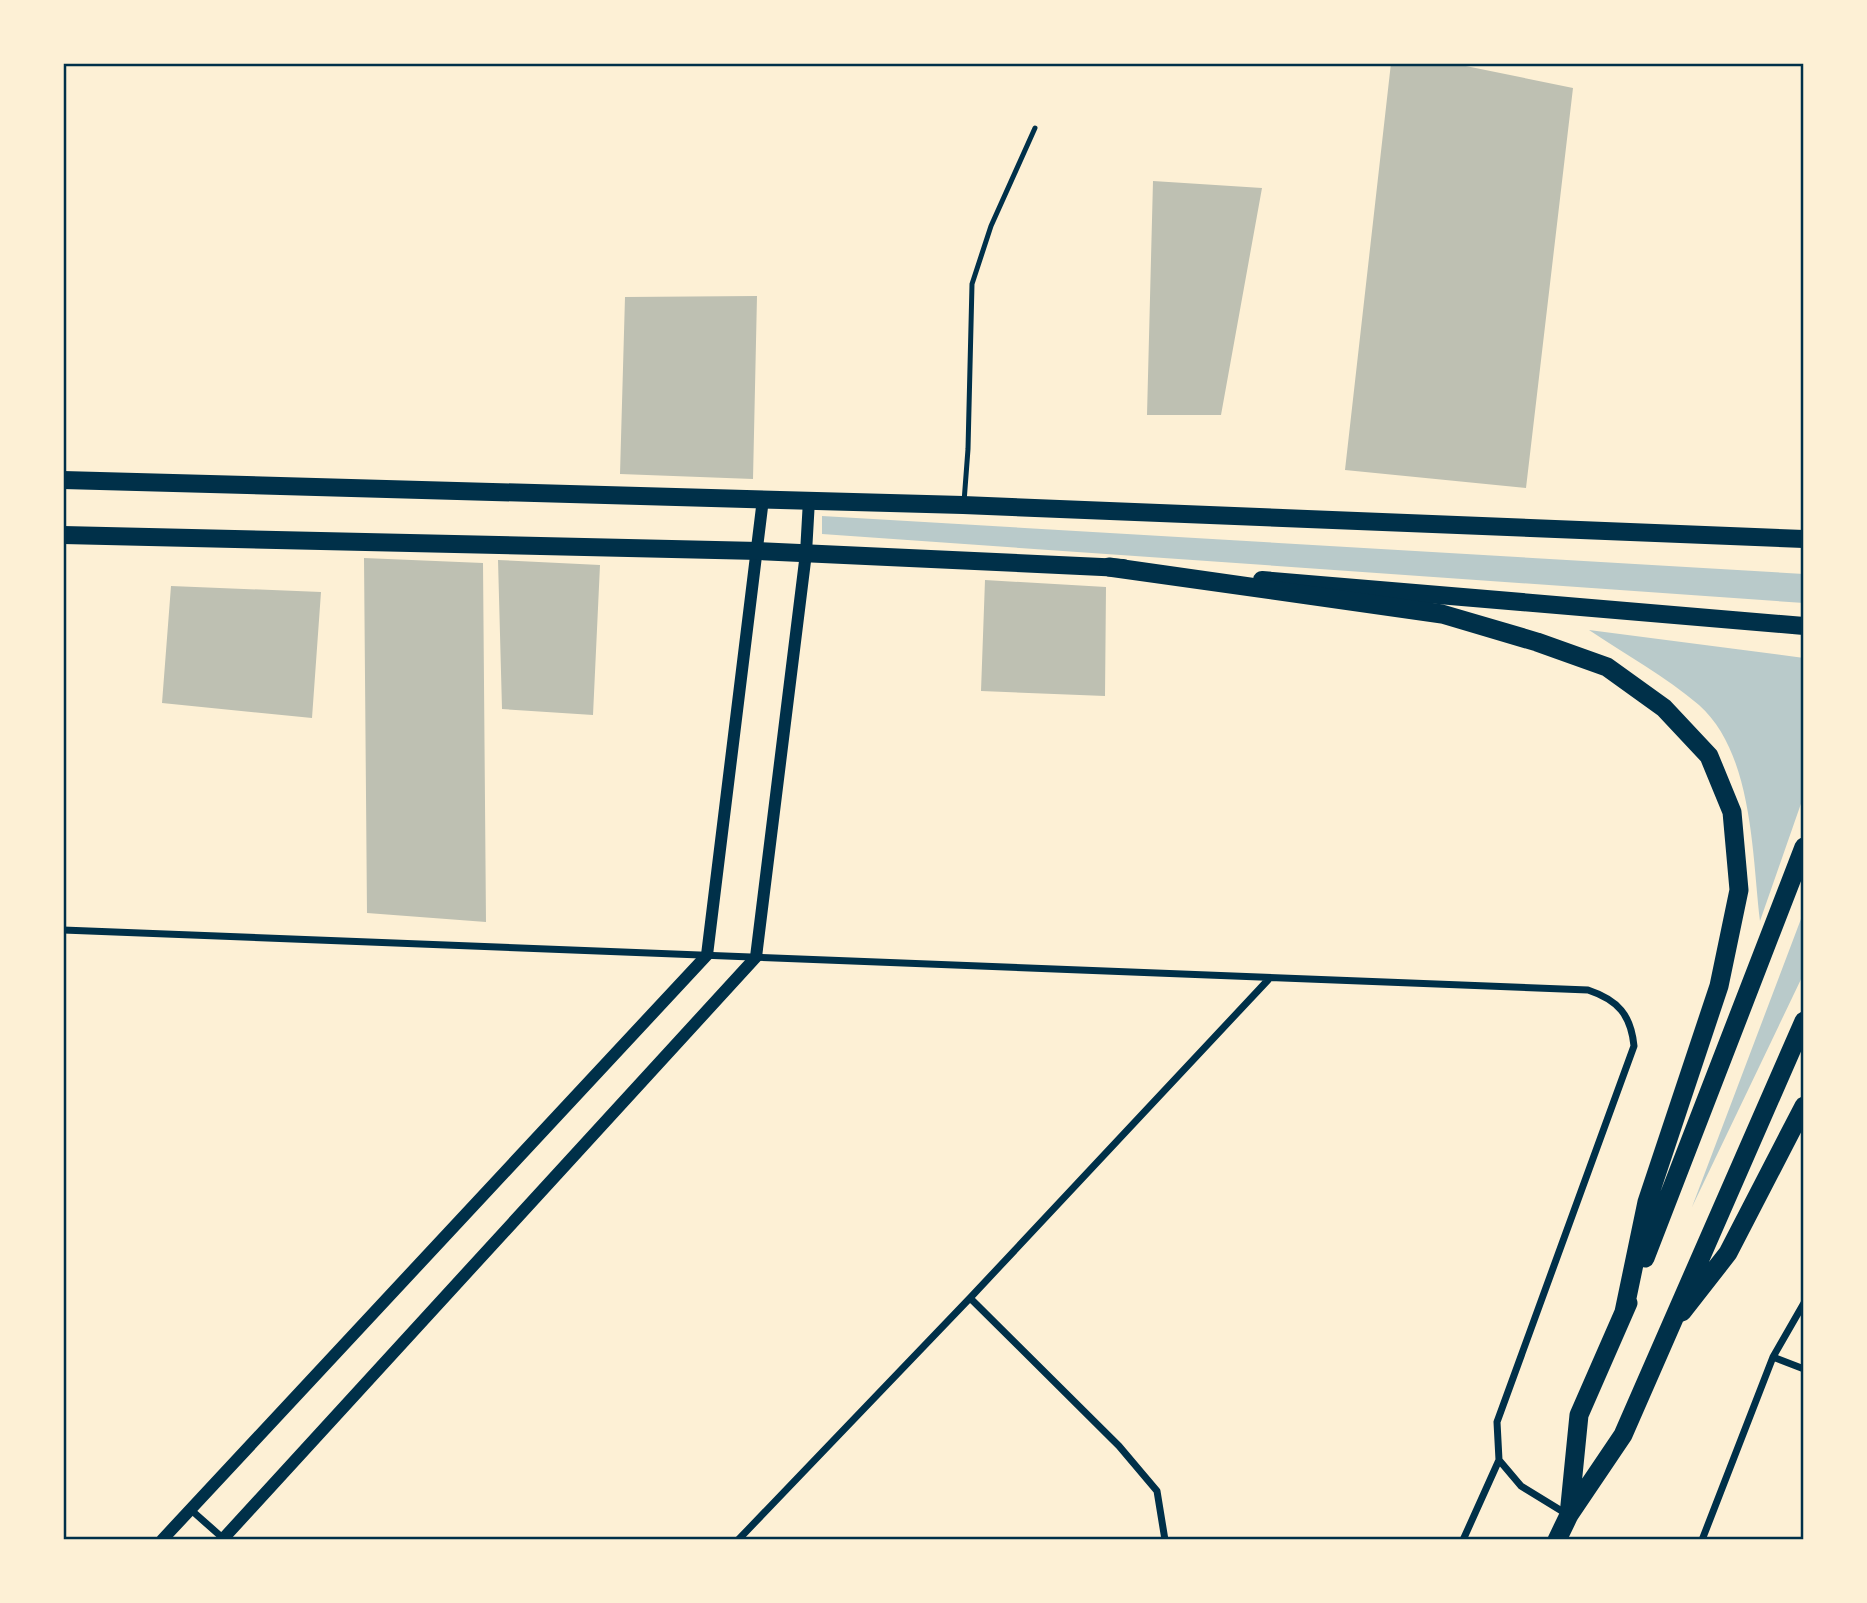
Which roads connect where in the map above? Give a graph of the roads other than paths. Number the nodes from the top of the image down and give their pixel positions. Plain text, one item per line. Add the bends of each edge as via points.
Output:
1 (1035, 128) dead end
2 (63, 480) edge
3 (764, 499) junction
4 (809, 500) junction
5 (964, 505) junction
6 (63, 535) edge
7 (1804, 539) edge
8 (759, 551) junction
9 (806, 553) junction
10 (1109, 567) junction
11 (1804, 626) edge
12 (1804, 847) edge
13 (63, 930) edge
14 (707, 955) junction
15 (756, 957) junction
16 (1268, 979) junction
17 (1804, 1021) edge
18 (1804, 1106) edge
19 (970, 1298) junction
20 (1804, 1303) edge
21 (1624, 1312) junction
22 (1664, 1335) junction
23 (1773, 1357) junction
24 (1804, 1370) edge
25 (1499, 1460) junction
26 (190, 1509) junction
27 (1569, 1515) junction
28 (224, 1539) edge
29 (162, 1540) edge
30 (738, 1540) edge
31 (1165, 1540) edge
32 (1463, 1540) edge
33 (1557, 1540) edge
34 (1702, 1540) edge

1 - 5 lane via 991,226 972,284
2 - 3 main road
3 - 4 main road
3 - 8 street
4 - 5 main road
4 - 9 street
5 - 7 main road
6 - 8 main road
8 - 9 main road
8 - 14 street
9 - 10 main road
9 - 15 street
10 - 11 main road
10 - 21 highway via 1442,614 1537,642 1607,667 1664,708 1709,756 1732,812 1739,890 1720,986 1647,1202
12 - 21 highway
13 - 14 street
14 - 15 street
14 - 26 street
15 - 16 street
15 - 28 street
16 - 19 street
16 - 25 street via 1588,990 1607,997 1625,1012 1634,1046 1497,1422
17 - 22 highway
18 - 22 highway via 1728,1253
19 - 30 street
19 - 31 street via 1119,1446 1157,1491
20 - 23 street
21 - 27 highway via 1579,1415
22 - 27 highway via 1623,1435
23 - 24 street
23 - 34 street
25 - 27 street via 1521,1486
25 - 32 street
26 - 28 street
26 - 29 street
27 - 33 highway

